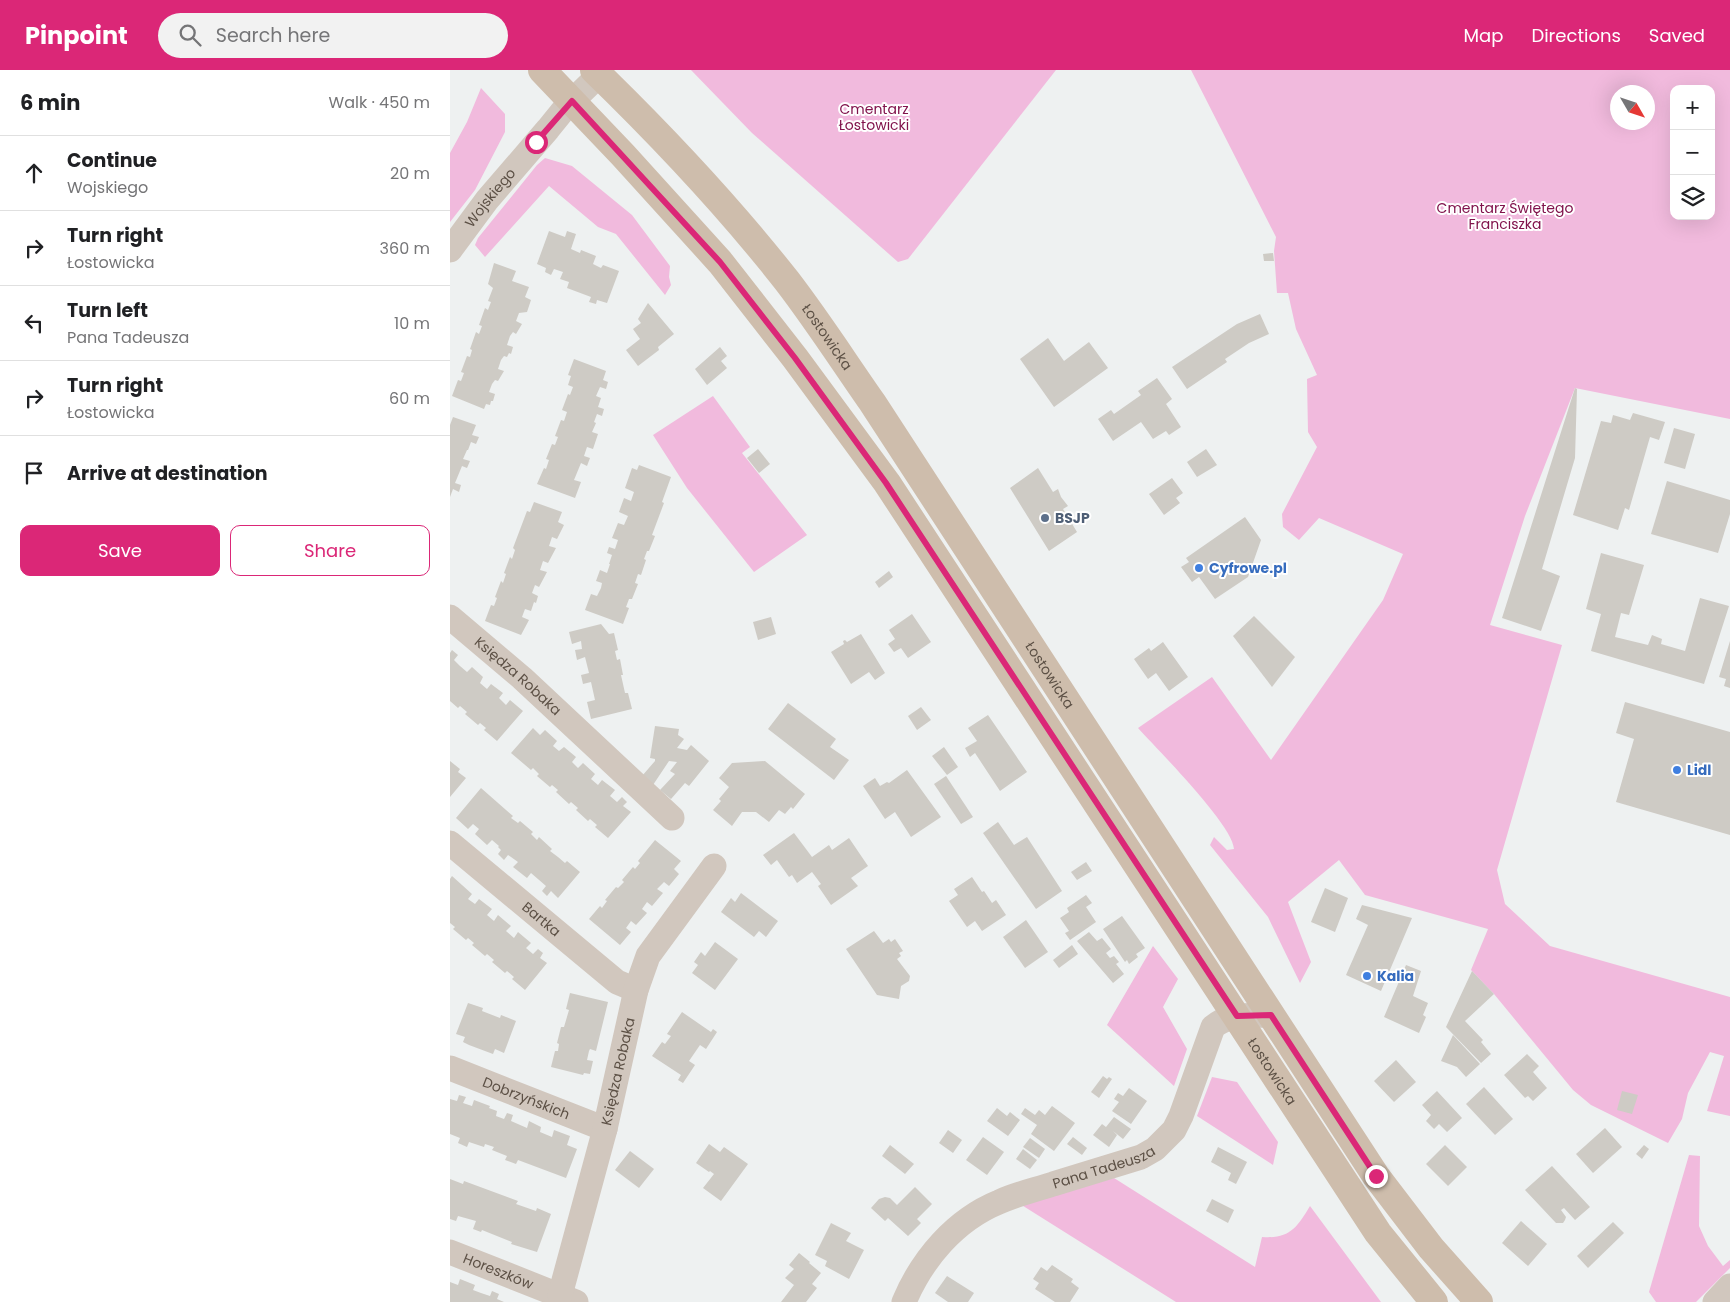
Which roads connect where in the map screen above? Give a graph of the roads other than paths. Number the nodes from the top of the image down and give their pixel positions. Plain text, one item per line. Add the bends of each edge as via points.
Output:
1 (542, 70) edge
2 (596, 72) edge
3 (572, 101) junction
4 (450, 250) edge
5 (450, 617) edge
6 (672, 818) dead end
7 (450, 844) edge
8 (714, 866) dead end
9 (636, 990) junction
10 (1271, 1015) junction
11 (1237, 1016) junction
12 (450, 1068) edge
13 (605, 1129) junction
14 (450, 1252) edge
15 (1730, 1286) edge
16 (568, 1299) edge
17 (904, 1302) edge
18 (1434, 1302) edge
19 (1479, 1302) edge
20 (1715, 1302) edge

1 - 3 main road, Łostowicka
2 - 3 street, Wojskiego
2 - 10 main road, Łostowicka via 664,139 793,290 878,410
3 - 4 street, Wojskiego via 487,200
3 - 11 main road, Łostowicka via 720,262 881,475
5 - 6 street, Księdza Robaka via 522,678
7 - 9 street, Bartka via 617,982
8 - 9 street, Księdza Robaka via 648,956
9 - 13 street, Księdza Robaka
10 - 11 street, Pana Tadeusza
10 - 19 main road, Łostowicka via 1376,1176
11 - 17 street, Pana Tadeusza via 1226,1018 1213,1027 1181,1116 1174,1130 1156,1148 1141,1157 998,1202 971,1217 926,1261
11 - 18 main road, Łostowicka via 1378,1232
12 - 13 street, Dobrzyńskich
13 - 16 street, Księdza Robaka
14 - 16 street, Horeszków
15 - 20 street

